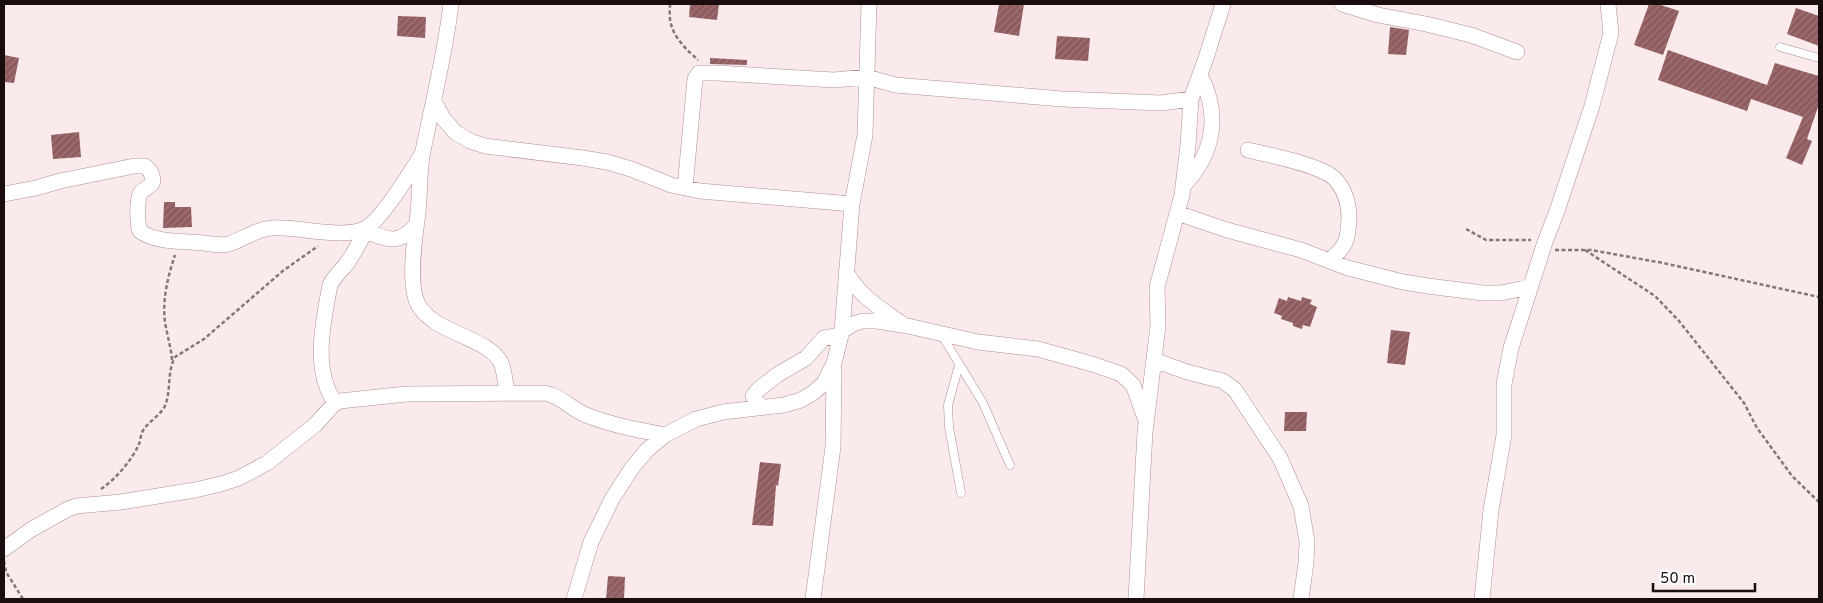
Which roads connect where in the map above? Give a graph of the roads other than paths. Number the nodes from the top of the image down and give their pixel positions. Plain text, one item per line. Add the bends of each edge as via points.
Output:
1 (451, 4) edge
2 (869, 4) edge
3 (1224, 4) edge
4 (1342, 4) edge
5 (1608, 4) edge
6 (1780, 47) dead end
7 (1517, 52) dead end
8 (1819, 58) edge
9 (1200, 76) junction
10 (867, 78) junction
11 (1191, 99) junction
12 (434, 101) junction
13 (1248, 150) dead end
14 (423, 152) junction
15 (685, 188) junction
16 (1182, 188) junction
17 (4, 194) edge
18 (852, 204) junction
19 (1177, 212) junction
20 (416, 225) junction
21 (367, 229) junction
22 (1329, 261) junction
23 (846, 272) junction
24 (1530, 287) junction
25 (904, 325) junction
26 (841, 333) junction
27 (940, 333) junction
28 (1154, 360) junction
29 (834, 363) junction
30 (959, 365) junction
31 (506, 393) junction
32 (335, 404) junction
33 (761, 407) junction
34 (1146, 422) junction
35 (665, 435) junction
36 (1010, 465) dead end
37 (961, 493) dead end
38 (4, 549) edge
39 (1135, 597) edge
40 (574, 599) edge
41 (813, 599) edge
42 (1301, 599) edge
43 (1482, 599) edge

1 - 12 street
2 - 10 street
3 - 9 street
4 - 7 street via 1470,35
5 - 24 street via 1611,33 1592,106
6 - 8 lane
9 - 11 street
9 - 16 street via 1210,98 1212,124 1202,162
10 - 11 street via 895,85 1062,99 1161,103
10 - 15 street via 834,80 700,73 695,79
10 - 18 street via 865,135
11 - 16 street
12 - 14 street
12 - 15 street via 454,132 470,141 485,146 607,162
13 - 22 street via 1305,165 1335,179 1348,200 1348,234 1343,249
14 - 20 street
14 - 21 street
15 - 18 street
16 - 19 street
17 - 21 street via 145,166 153,180 139,197 138,222 140,231 145,234 180,242 223,245 271,228 336,233
18 - 23 street
19 - 22 street
19 - 28 street via 1157,287 1158,326
20 - 21 street via 410,233 390,239
20 - 31 street via 413,274 418,305 439,326 473,341 500,361
21 - 32 street via 330,285 321,360 323,375
22 - 24 street via 1428,286 1484,292
23 - 25 street via 860,292
23 - 26 street
24 - 43 street via 1511,348 1504,384 1504,435 1491,510
25 - 26 street via 862,321
25 - 27 street
26 - 29 street
26 - 33 street via 824,338 806,358 759,389 754,396
27 - 30 lane
27 - 34 street via 978,342 1038,349 1114,370 1133,385
28 - 34 street
28 - 42 street via 1223,381 1235,390 1280,458 1301,506 1307,542
29 - 33 street via 824,383 813,393 784,405
29 - 41 street via 833,447
30 - 36 lane via 983,402
30 - 37 lane via 948,405
31 - 32 street via 407,394
31 - 35 street via 550,394 584,414
32 - 38 street via 315,425 267,463 239,478 195,490 68,509
33 - 35 street via 696,418
34 - 39 street
35 - 40 street via 632,468 612,499 591,542

